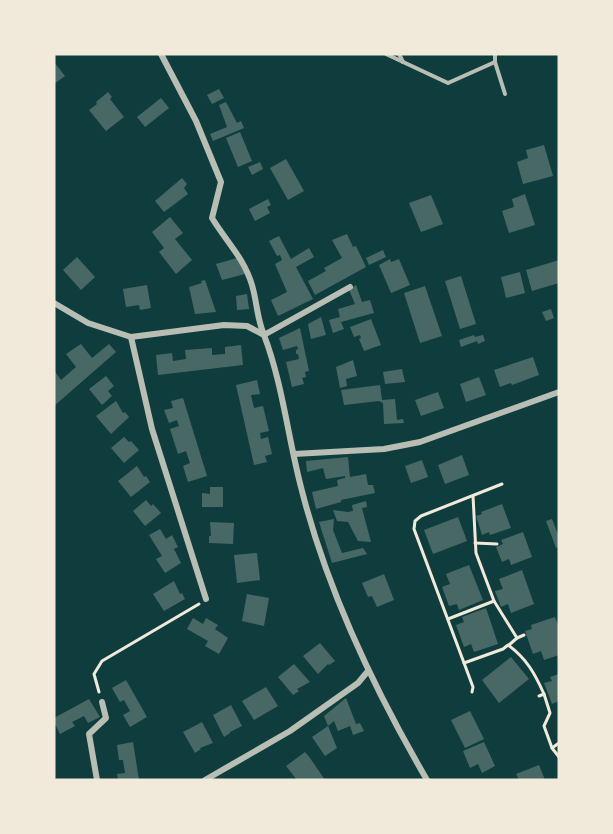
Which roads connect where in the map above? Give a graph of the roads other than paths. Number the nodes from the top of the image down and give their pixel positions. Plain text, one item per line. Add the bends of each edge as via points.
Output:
1 (161, 54) edge
2 (386, 54) edge
3 (399, 54) edge
4 (495, 54) edge
5 (403, 62) junction
6 (495, 62) junction
7 (505, 94) dead end
8 (350, 287) dead end
9 (54, 303) edge
10 (264, 335) junction
11 (130, 337) junction
12 (559, 392) edge
13 (294, 454) junction
14 (206, 599) road end
15 (368, 671) junction
16 (102, 702) road end
17 (97, 780) edge
18 (205, 780) edge
19 (427, 780) edge

1 - 10 street via 196,121 221,183 212,218 239,253 252,285
2 - 5 lane
3 - 5 lane
4 - 6 lane
5 - 6 lane via 448,83
6 - 7 lane
8 - 10 street
9 - 11 street via 88,323
10 - 11 street via 247,326 224,325
10 - 13 street via 274,361
11 - 14 street via 152,429
12 - 13 street via 420,442 384,449
13 - 15 street via 323,564
15 - 18 street via 358,683 290,731
15 - 19 street
16 - 17 street via 106,718 89,734

